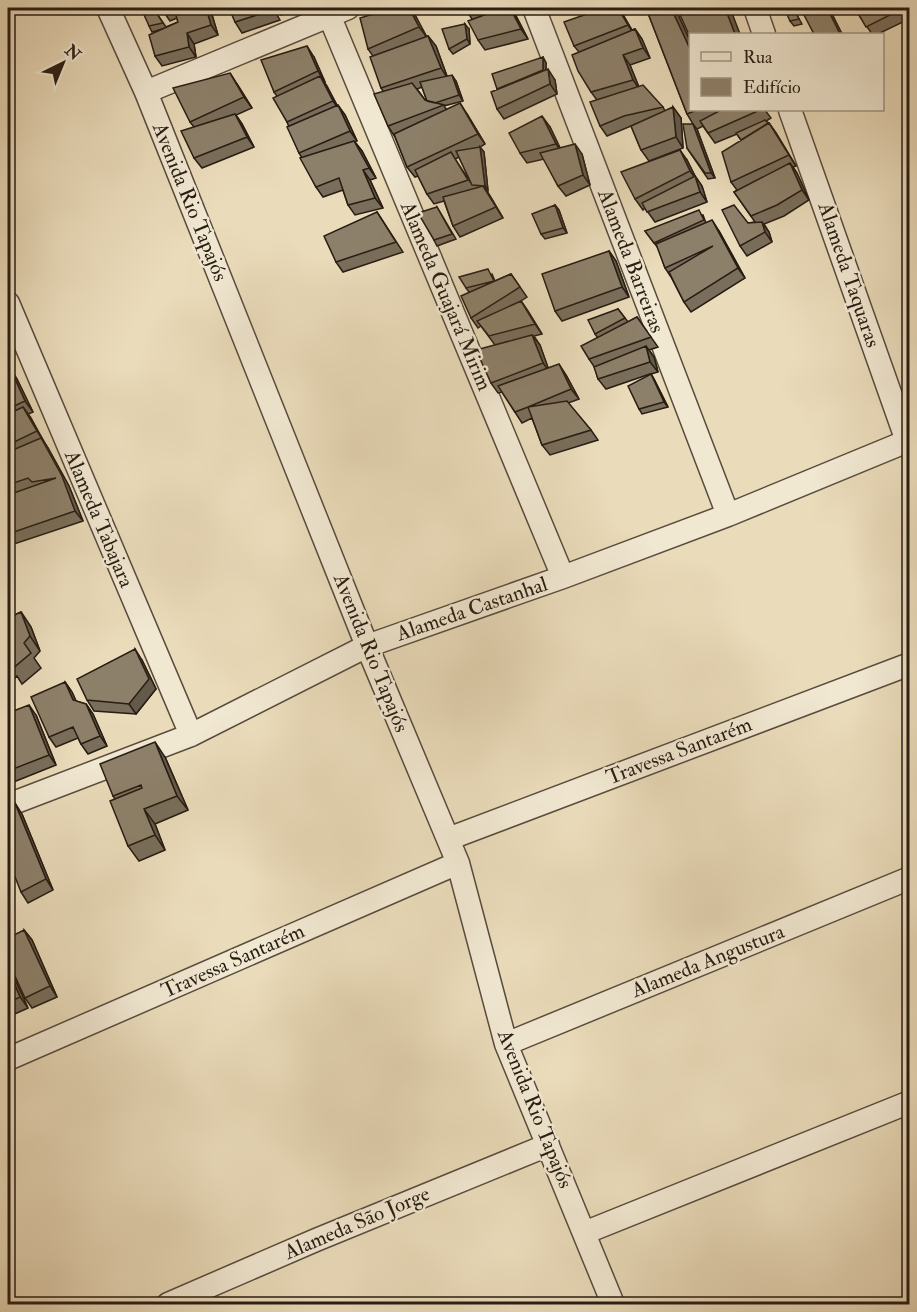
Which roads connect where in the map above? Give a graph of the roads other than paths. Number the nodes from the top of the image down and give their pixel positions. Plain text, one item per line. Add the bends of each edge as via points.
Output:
1 (108, 8) edge
2 (534, 8) edge
3 (755, 8) edge
4 (339, 11) edge
5 (764, 33) edge
6 (146, 92) junction
7 (790, 111) edge
8 (8, 303) edge
9 (908, 441) edge
10 (728, 515) junction
11 (563, 577) junction
12 (367, 646) junction
13 (909, 664) edge
14 (191, 735) junction
15 (8, 805) edge
16 (448, 839) junction
17 (458, 863) junction
18 (909, 878) edge
19 (506, 1044) junction
20 (8, 1059) edge
21 (909, 1102) edge
22 (548, 1145) junction
23 (584, 1233) junction
24 (168, 1305) edge
25 (613, 1305) edge

1 - 6 street, Avenida Rio Tapajós
2 - 10 street, Alameda Barreiras
3 - 5 street
4 - 6 street
4 - 11 street, Alameda Guajará Mirim
6 - 12 street, Avenida Rio Tapajós
7 - 9 street, Alameda Taquaras
8 - 14 street, Alameda Tabajara
9 - 10 street, Alameda Castanhal
10 - 11 street, Alameda Castanhal
11 - 12 street, Alameda Castanhal
12 - 14 street, Alameda Castanhal
12 - 16 street, Avenida Rio Tapajós
13 - 16 street, Travessa Santarém
14 - 15 street, Alameda Castanhal
16 - 17 street, Avenida Rio Tapajós
17 - 19 street, Avenida Rio Tapajós
17 - 20 street, Travessa Santarém
18 - 19 street, Alameda Angustura
19 - 22 street, Avenida Rio Tapajós
21 - 23 street
22 - 23 street, Avenida Rio Tapajós
22 - 24 street, Alameda São Jorge
23 - 25 street, Avenida Rio Tapajós

